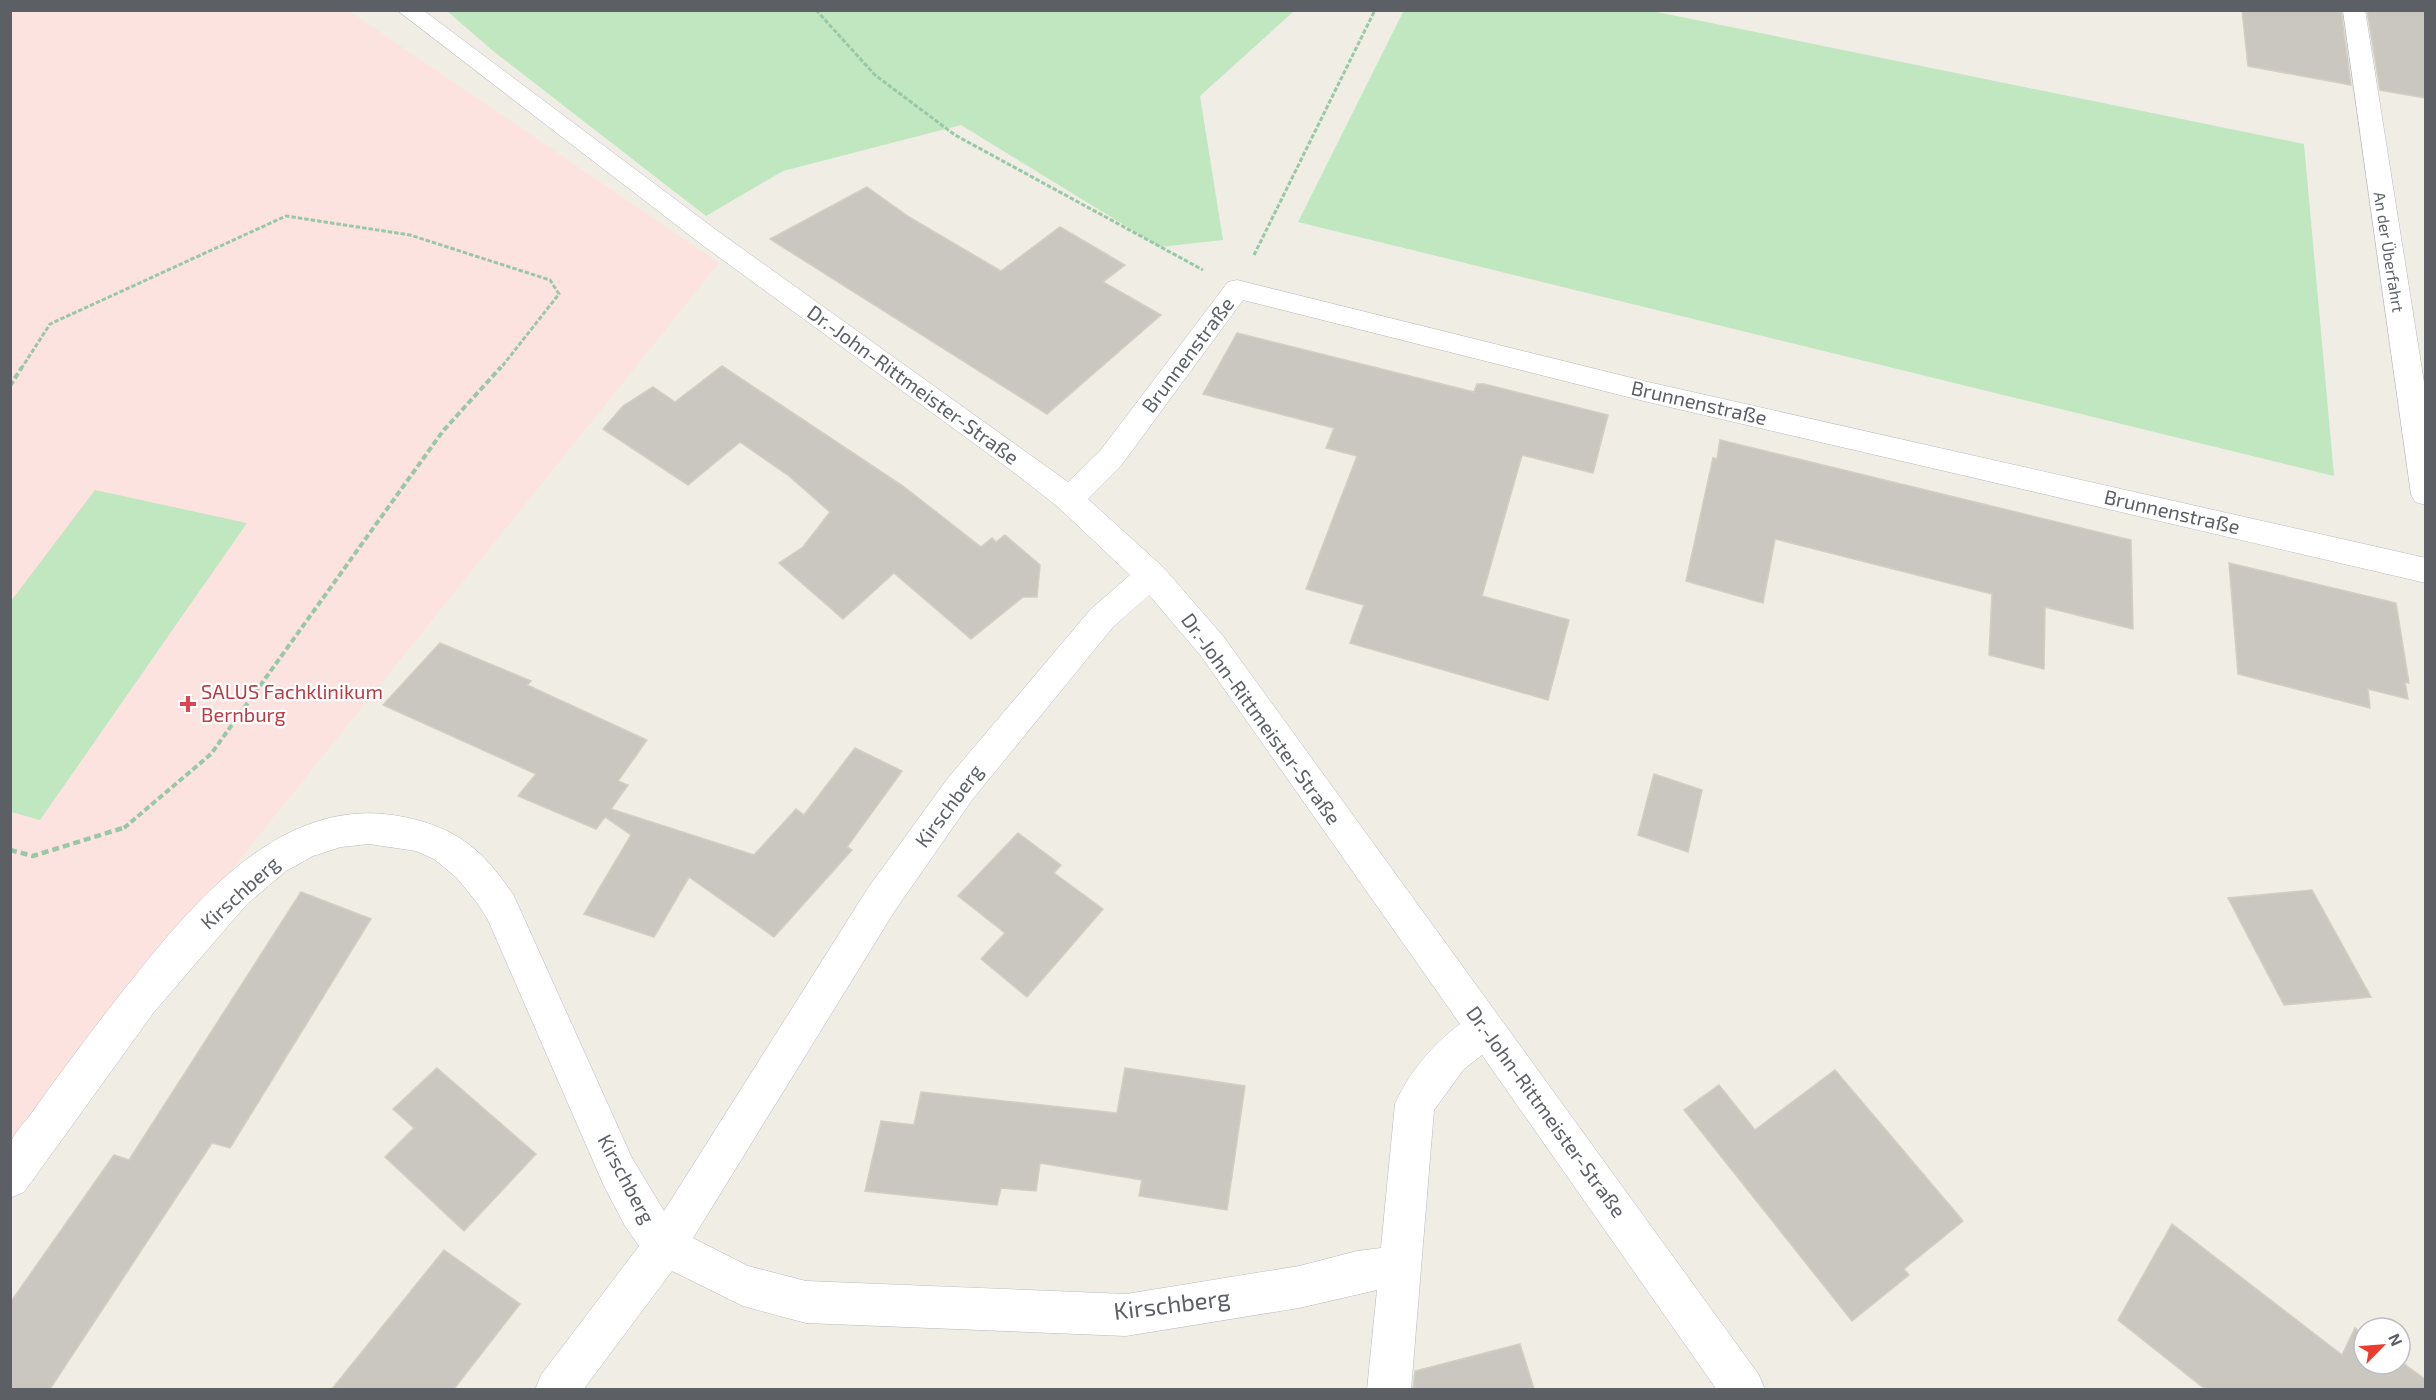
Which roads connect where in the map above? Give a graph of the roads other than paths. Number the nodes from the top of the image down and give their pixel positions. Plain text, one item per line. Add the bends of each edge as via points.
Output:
1 (408, 10) edge
2 (2354, 10) edge
3 (2426, 494) edge
4 (1069, 499) junction
5 (2426, 571) edge
6 (1152, 576) junction
7 (1486, 1029) junction
8 (10, 1178) edge
9 (665, 1246) junction
10 (1400, 1267) junction
11 (556, 1389) edge
12 (1389, 1389) edge
13 (1744, 1389) edge

1 - 4 street, Dr.-John-Rittmeister-Straße via 684,220
2 - 3 street, An der Überfahrt
4 - 5 street, Brunnenstraße via 1110,459 1237,289 1648,392
4 - 6 street, Dr.-John-Rittmeister-Straße
6 - 7 street, Dr.-John-Rittmeister-Straße via 1212,646
6 - 9 street, Kirschberg via 1102,618 960,789 881,900
7 - 10 street via 1450,1055 1415,1104
7 - 13 street, Dr.-John-Rittmeister-Straße
8 - 9 street, Kirschberg via 153,981 234,893 288,850 315,838 350,828 386,829 420,834 446,845 484,881 501,908 618,1172 639,1212
9 - 10 street, Kirschberg via 743,1285 806,1302 1126,1315
9 - 11 street, Kirschberg
10 - 12 street

